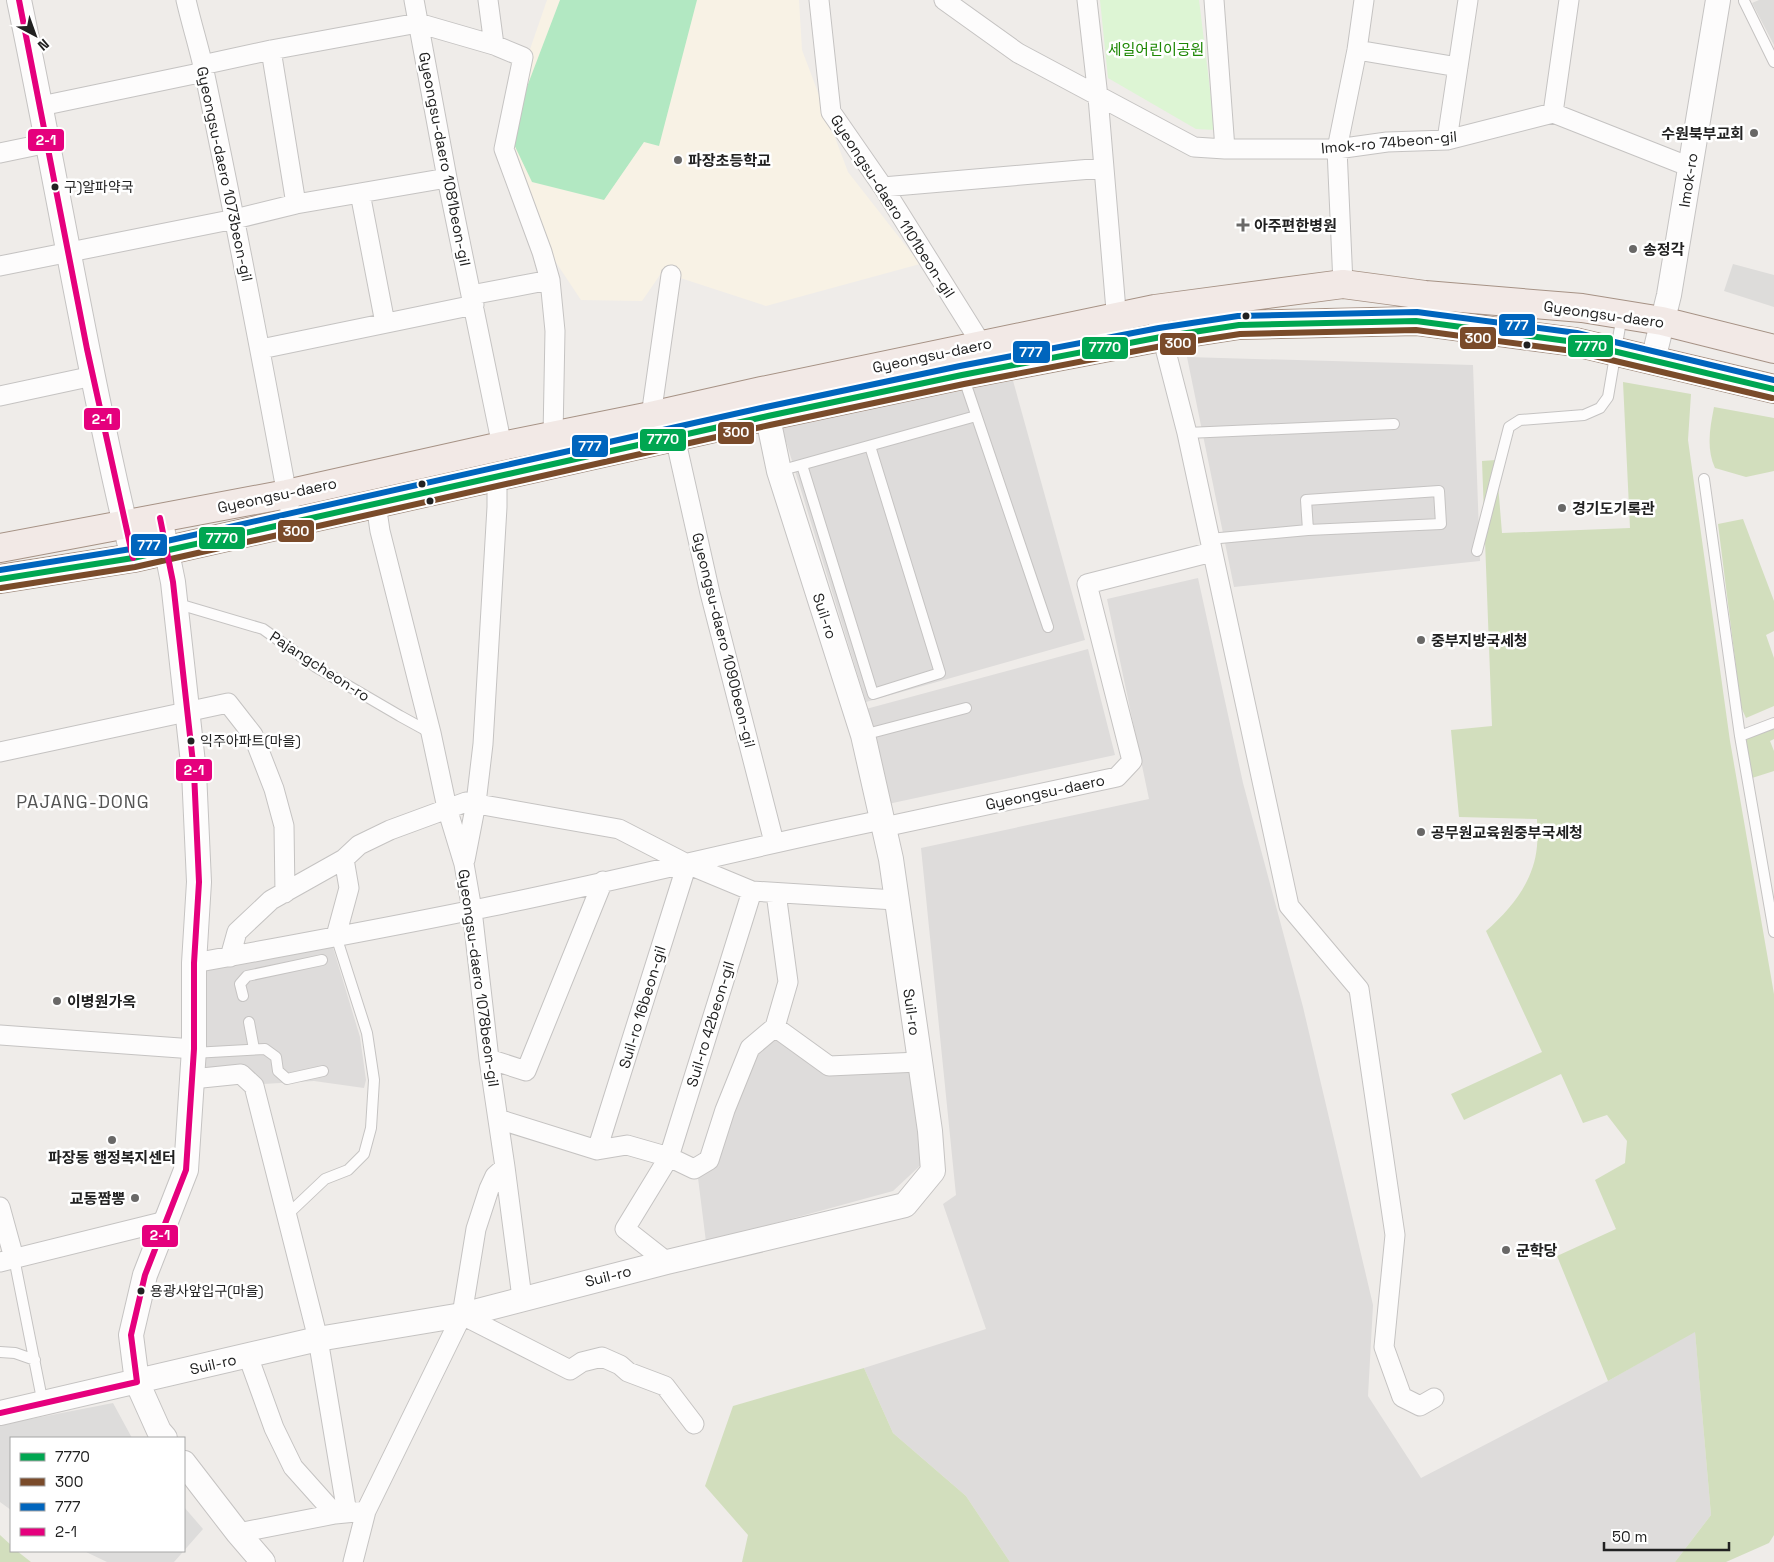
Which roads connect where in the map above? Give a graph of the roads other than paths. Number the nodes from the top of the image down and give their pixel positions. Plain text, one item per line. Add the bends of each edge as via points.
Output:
1 (19, 0) edge
2 (186, 0) edge
3 (414, 0) edge
4 (488, 0) edge
5 (819, 0) edge
6 (1087, 0) edge
7 (1214, 0) edge
8 (1364, 0) edge
9 (1468, 0) edge
10 (1569, 0) edge
11 (1718, 0) edge
12 (1743, 0) edge
13 (951, 3) edge
14 (418, 23) junction
15 (494, 45) junction
16 (271, 50) junction
17 (1357, 50) junction
18 (1774, 62) edge
19 (1458, 67) junction
20 (203, 68) junction
21 (1098, 97) junction
22 (41, 106) junction
23 (1553, 113) junction
24 (1447, 140) junction
25 (48, 144) junction
26 (1225, 149) junction
27 (1337, 149) junction
28 (0, 153) edge
29 (1690, 167) junction
30 (1103, 168) junction
31 (447, 178) junction
32 (883, 187) junction
33 (360, 193) junction
34 (296, 204) junction
35 (235, 220) junction
36 (68, 253) junction
37 (0, 266) edge
38 (670, 275) dead end
39 (550, 280) junction
40 (1343, 284) junction
41 (472, 300) junction
42 (1155, 309) junction
43 (1622, 314) junction
44 (1115, 318) junction
45 (1662, 321) junction
46 (385, 323) junction
47 (1044, 332) junction
48 (1162, 337) junction
49 (982, 345) junction
50 (1119, 346) junction
51 (261, 349) junction
52 (1774, 349) edge
53 (1615, 351) junction
54 (1048, 359) junction
55 (1652, 360) junction
56 (962, 375) junction
57 (93, 376) junction
58 (1774, 389) edge
59 (0, 396) edge
60 (765, 404) junction
61 (651, 416) junction
62 (976, 416) junction
63 (1394, 424) dead end
64 (1187, 433) junction
65 (553, 436) junction
66 (675, 437) junction
67 (502, 446) junction
68 (870, 446) junction
69 (790, 468) junction
70 (496, 476) junction
71 (1704, 479) dead end
72 (287, 494) junction
73 (376, 504) junction
74 (160, 518) junction
75 (292, 523) junction
76 (125, 525) junction
77 (1308, 530) junction
78 (1210, 546) junction
79 (0, 548) edge
80 (166, 550) junction
81 (1477, 551) dead end
82 (133, 558) junction
83 (0, 579) edge
84 (175, 603) junction
85 (1048, 627) dead end
86 (966, 708) dead end
87 (187, 713) junction
88 (1774, 723) edge
89 (431, 732) junction
90 (863, 735) junction
91 (1740, 736) junction
92 (0, 752) edge
93 (476, 803) junction
94 (447, 808) junction
95 (883, 823) junction
96 (774, 842) junction
97 (344, 859) junction
98 (464, 864) junction
99 (687, 864) junction
100 (603, 881) junction
101 (752, 891) junction
102 (285, 893) junction
103 (776, 893) junction
104 (896, 900) junction
105 (472, 910) junction
106 (1774, 932) edge
107 (336, 936) junction
108 (230, 956) junction
109 (322, 960) dead end
110 (194, 963) junction
111 (243, 996) dead end
112 (248, 1022) dead end
113 (775, 1027) junction
114 (0, 1035) edge
115 (254, 1049) junction
116 (194, 1051) junction
117 (489, 1059) junction
118 (919, 1062) junction
119 (323, 1071) dead end
120 (192, 1079) junction
121 (498, 1119) junction
122 (598, 1150) junction
123 (669, 1157) junction
124 (505, 1167) junction
125 (0, 1207) edge
126 (287, 1214) junction
127 (166, 1221) junction
128 (7, 1260) edge
129 (667, 1262) junction
130 (522, 1298) junction
131 (462, 1314) junction
132 (318, 1339) junction
133 (0, 1352) edge
134 (248, 1356) junction
135 (34, 1360) junction
136 (137, 1382) junction
137 (1434, 1398) dead end
138 (43, 1404) junction
139 (0, 1413) edge
140 (694, 1424) dead end
141 (164, 1437) edge
142 (185, 1464) edge
143 (366, 1511) junction
144 (341, 1514) junction
145 (238, 1533) junction
146 (263, 1562) edge
147 (353, 1562) edge

1 - 22 street
2 - 20 street, Gyeongsu-daero 1073beon-gil
3 - 14 street, Gyeongsu-daero 1081beon-gil
4 - 15 street
5 - 32 street, Gyeongsu-daero 1101beon-gil via 831,112
6 - 21 street
7 - 26 street
8 - 17 street
9 - 19 street
10 - 23 street
11 - 29 street, Imok-ro
12 - 18 lane
13 - 21 street, Imok-ro 74beon-gil via 1018,53
14 - 15 street, Gyeongsu-daero 1081beon-gil
14 - 16 street
14 - 31 street, Gyeongsu-daero 1081beon-gil
15 - 39 street, Gyeongsu-daero 1081beon-gil via 523,57 504,149
16 - 20 street
16 - 34 street
17 - 19 street
17 - 27 street
19 - 24 street
20 - 22 street
20 - 35 street, Gyeongsu-daero 1073beon-gil
21 - 26 street, Imok-ro 74beon-gil via 1194,147
21 - 30 street
22 - 25 street
23 - 24 street, Imok-ro 74beon-gil
23 - 29 street
24 - 27 street, Imok-ro 74beon-gil via 1387,142
25 - 28 street
25 - 36 street
26 - 27 street, Imok-ro 74beon-gil
27 - 40 street
29 - 45 street, Imok-ro
30 - 32 street
30 - 44 street
31 - 33 street
31 - 41 street, Gyeongsu-daero 1081beon-gil
32 - 49 street, Gyeongsu-daero 1101beon-gil
33 - 34 street
33 - 46 street
34 - 35 street
35 - 36 street
35 - 51 street, Gyeongsu-daero 1073beon-gil
36 - 37 street
36 - 57 street
38 - 61 street
39 - 41 street
39 - 65 street via 555,331
40 - 42 main road, Gyeongsu-daero
40 - 43 main road, Gyeongsu-daero
41 - 46 street
41 - 67 street, Gyeongsu-daero 1081beon-gil
42 - 44 main road, Gyeongsu-daero
42 - 48 street
43 - 45 main road, Gyeongsu-daero
43 - 53 lane
44 - 47 main road, Gyeongsu-daero
44 - 50 street
45 - 52 main road, Gyeongsu-daero
45 - 55 street, Imok-ro
46 - 51 street
47 - 49 main road, Gyeongsu-daero
47 - 54 main road
48 - 50 main road, Gyeongsu-daero
48 - 53 main road, Gyeongsu-daero via 1239,324 1416,321 1575,342
48 - 64 street
49 - 60 main road, Gyeongsu-daero
50 - 54 main road, Gyeongsu-daero
51 - 72 street, Gyeongsu-daero 1073beon-gil
53 - 55 main road, Gyeongsu-daero
53 - 81 lane via 1608,397 1600,408 1584,415 1520,420 1509,427
54 - 56 main road, Gyeongsu-daero
55 - 58 main road, Gyeongsu-daero
56 - 60 main road, Gyeongsu-daero
56 - 62 lane
57 - 59 street
57 - 76 street
60 - 61 main road, Gyeongsu-daero
60 - 66 main road, Gyeongsu-daero
60 - 69 street, Suil-ro
61 - 65 main road, Gyeongsu-daero
62 - 68 lane
62 - 85 lane
63 - 64 lane
64 - 78 street
65 - 67 main road, Gyeongsu-daero
66 - 70 main road, Gyeongsu-daero
66 - 96 street, Gyeongsu-daero 1090beon-gil via 710,593
67 - 72 main road, Gyeongsu-daero
68 - 69 lane
68 - 69 lane via 940,673 873,694
69 - 90 street, Suil-ro
70 - 73 main road, Gyeongsu-daero
70 - 93 street via 488,677
71 - 91 lane
72 - 74 main road, Gyeongsu-daero
72 - 75 street, Gyeongsu-daero 1073beon-gil
73 - 75 main road, Gyeongsu-daero
73 - 89 street, Gyeongsu-daero 1078beon-gil
74 - 76 main road, Gyeongsu-daero
74 - 80 street
75 - 80 main road, Gyeongsu-daero
76 - 79 main road, Gyeongsu-daero
76 - 82 street
77 - 77 lane via 1441,524 1439,491 1306,500
77 - 78 lane
78 - 95 street, Gyeongsu-daero via 1087,584 1132,761 1117,777
78 - 137 street via 1289,906 1358,989 1396,1235 1384,1347 1402,1398 1420,1406
80 - 82 main road, Gyeongsu-daero
80 - 84 street
82 - 83 main road, Gyeongsu-daero
84 - 87 street
84 - 89 lane, Pajangcheon-ro via 263,629 316,667
86 - 90 lane
87 - 92 street
87 - 102 street via 228,704 253,735 284,826
87 - 110 street via 194,772 199,882
88 - 91 lane
89 - 94 street, Gyeongsu-daero 1078beon-gil
90 - 95 street, Suil-ro
91 - 106 lane
93 - 94 street via 466,802
93 - 98 street
93 - 99 street via 619,829
94 - 97 street via 359,845
94 - 98 street, Gyeongsu-daero 1078beon-gil
95 - 96 street
95 - 104 street, Suil-ro
96 - 99 street
97 - 102 street
97 - 107 street via 349,888
98 - 105 street, Gyeongsu-daero 1078beon-gil
99 - 100 street
99 - 101 street
99 - 122 street, Suil-ro 16beon-gil
100 - 105 street
100 - 117 street via 526,1071
101 - 103 street
101 - 123 street, Suil-ro 42beon-gil
102 - 108 street via 270,900 237,932
103 - 104 street
103 - 113 street via 788,982
104 - 118 street, Suil-ro
105 - 107 street
105 - 117 street, Gyeongsu-daero 1078beon-gil
107 - 108 street
107 - 126 lane via 367,1034 374,1080 370,1128 364,1154 348,1170 325,1179
108 - 110 street
109 - 111 lane via 247,976 240,984
110 - 116 street
112 - 115 lane
113 - 118 street via 829,1066
113 - 123 street via 750,1048 725,1110 710,1160 694,1169
114 - 116 street
115 - 116 lane
115 - 119 lane via 265,1049 276,1057 278,1071 288,1079
116 - 120 street
117 - 121 street, Gyeongsu-daero 1078beon-gil
118 - 129 street, Suil-ro via 933,1171 905,1205
120 - 126 street via 242,1074 254,1086
120 - 127 street via 186,1170
121 - 122 street
121 - 124 street, Gyeongsu-daero 1078beon-gil
122 - 123 street via 627,1144
123 - 129 street, Suil-ro 42beon-gil via 625,1229
124 - 130 street, Gyeongsu-daero 1078beon-gil
124 - 131 street via 495,1176 476,1229
125 - 128 street
126 - 132 street
127 - 128 street
127 - 136 street via 145,1276 131,1335
128 - 135 lane
129 - 130 street, Suil-ro
130 - 131 street, Suil-ro
131 - 132 street, Suil-ro
131 - 140 street via 570,1370 582,1362 602,1356 628,1372 665,1386
131 - 143 street
132 - 134 street, Suil-ro
132 - 144 street
133 - 135 lane via 15,1352
134 - 136 street, Suil-ro
134 - 144 street via 274,1428 293,1468
135 - 138 lane
136 - 138 street, Suil-ro
136 - 141 street
138 - 139 street, Suil-ro
142 - 145 street
143 - 144 street
143 - 147 street
144 - 145 street
145 - 146 street

